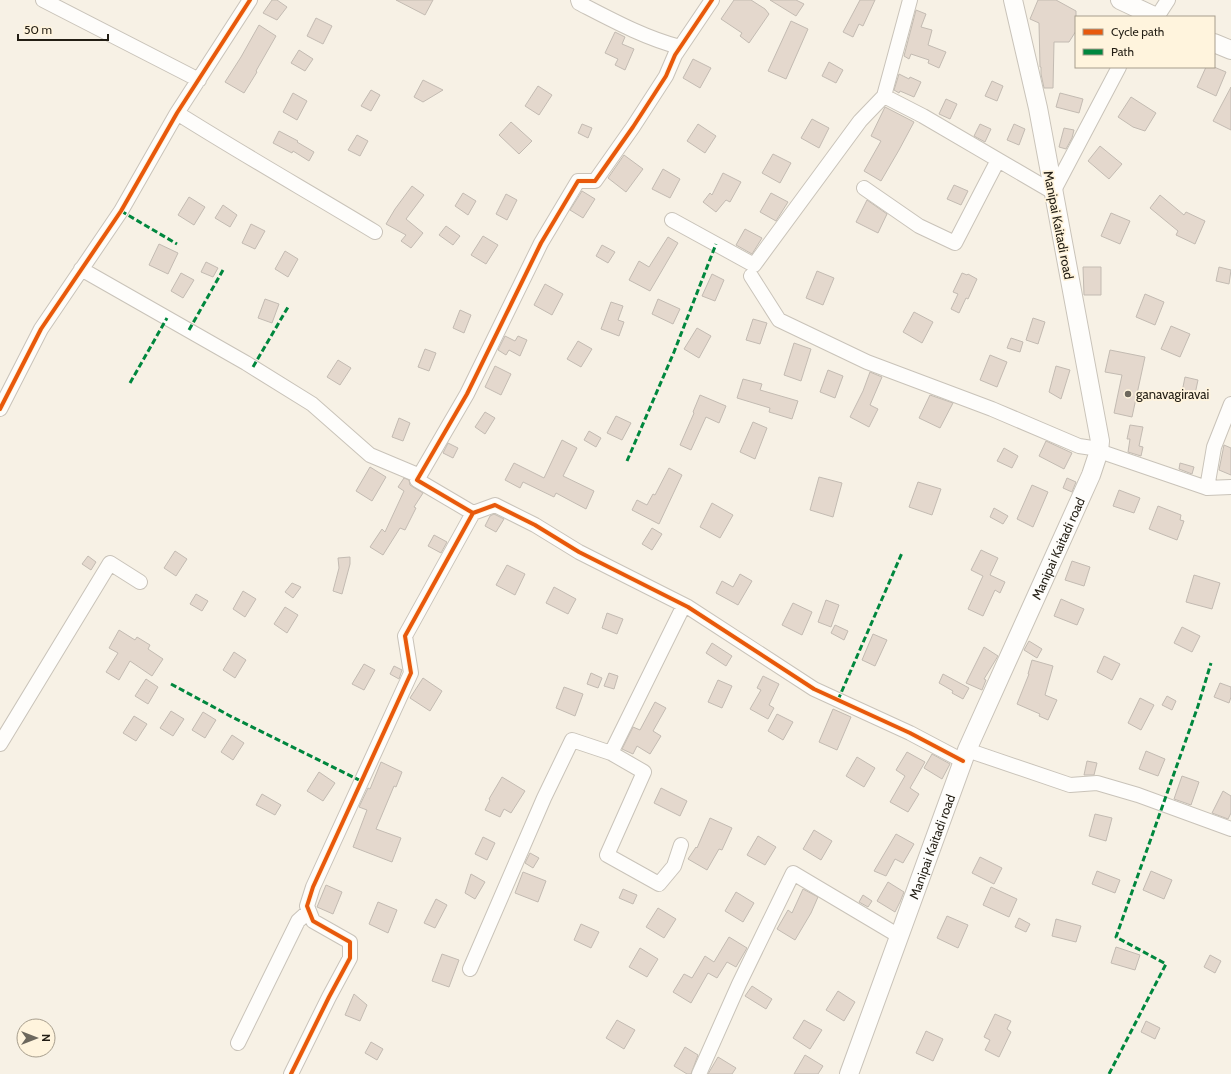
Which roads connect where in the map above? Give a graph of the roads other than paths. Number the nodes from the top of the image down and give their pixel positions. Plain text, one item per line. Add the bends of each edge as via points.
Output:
1 (43, 0) edge
2 (250, 0) edge
3 (578, 0) edge
4 (712, 0) edge
5 (910, 0) edge
6 (1013, 0) edge
7 (1120, 0) edge
8 (1168, 0) edge
9 (1152, 16) edge
10 (1215, 44) edge
11 (680, 47) junction
12 (1231, 50) edge
13 (1118, 68) edge
14 (199, 80) junction
15 (884, 96) junction
16 (177, 113) junction
17 (998, 160) junction
18 (864, 188) dead end
19 (1053, 192) junction
20 (672, 220) dead end
21 (375, 232) dead end
22 (81, 269) junction
23 (751, 276) dead end
24 (1231, 404) edge
25 (0, 409) edge
26 (1099, 450) junction
27 (420, 476) junction
28 (1231, 487) edge
29 (1207, 488) junction
30 (473, 513) junction
31 (140, 582) dead end
32 (684, 605) junction
33 (0, 744) edge
34 (611, 754) junction
35 (965, 755) junction
36 (1231, 829) edge
37 (682, 845) dead end
38 (309, 911) junction
39 (899, 936) junction
40 (470, 969) dead end
41 (238, 1044) dead end
42 (291, 1074) edge
43 (699, 1074) edge
44 (849, 1074) edge

1 - 14 street
2 - 14 street
3 - 11 street via 579,3 625,26
4 - 11 street
5 - 15 street
6 - 19 main road, Manipai Kaitadi road via 1038,108
7 - 9 main road
8 - 9 street
10 - 12 main road
11 - 27 street via 666,76 595,181 578,181 541,243 467,394
13 - 19 street
14 - 16 street
15 - 17 street
15 - 20 street via 860,121 754,265
16 - 21 street
16 - 22 street via 121,211
17 - 18 street via 955,243 919,226
17 - 19 street
19 - 26 main road, Manipai Kaitadi road via 1100,441
22 - 25 street via 41,329
22 - 27 street via 246,363 312,404 370,455
23 - 26 street via 779,320 867,362 992,409 1079,446
24 - 29 street via 1214,447
26 - 29 street
26 - 35 main road, Manipai Kaitadi road via 1091,475
27 - 30 street via 418,480
28 - 29 street
30 - 32 street via 495,505 535,525 579,552
30 - 38 street via 405,636 411,673 313,887 307,906
31 - 33 street via 110,563
32 - 34 street
32 - 35 street via 814,689
34 - 37 street via 644,772 607,855 659,884 674,866
34 - 40 street via 572,740
35 - 36 street via 1070,785 1097,783
35 - 39 main road, Manipai Kaitadi road
38 - 41 street via 298,921
38 - 42 street via 313,921 350,942 350,958
39 - 43 street via 793,873
39 - 44 main road, Manipai Kaitadi road

